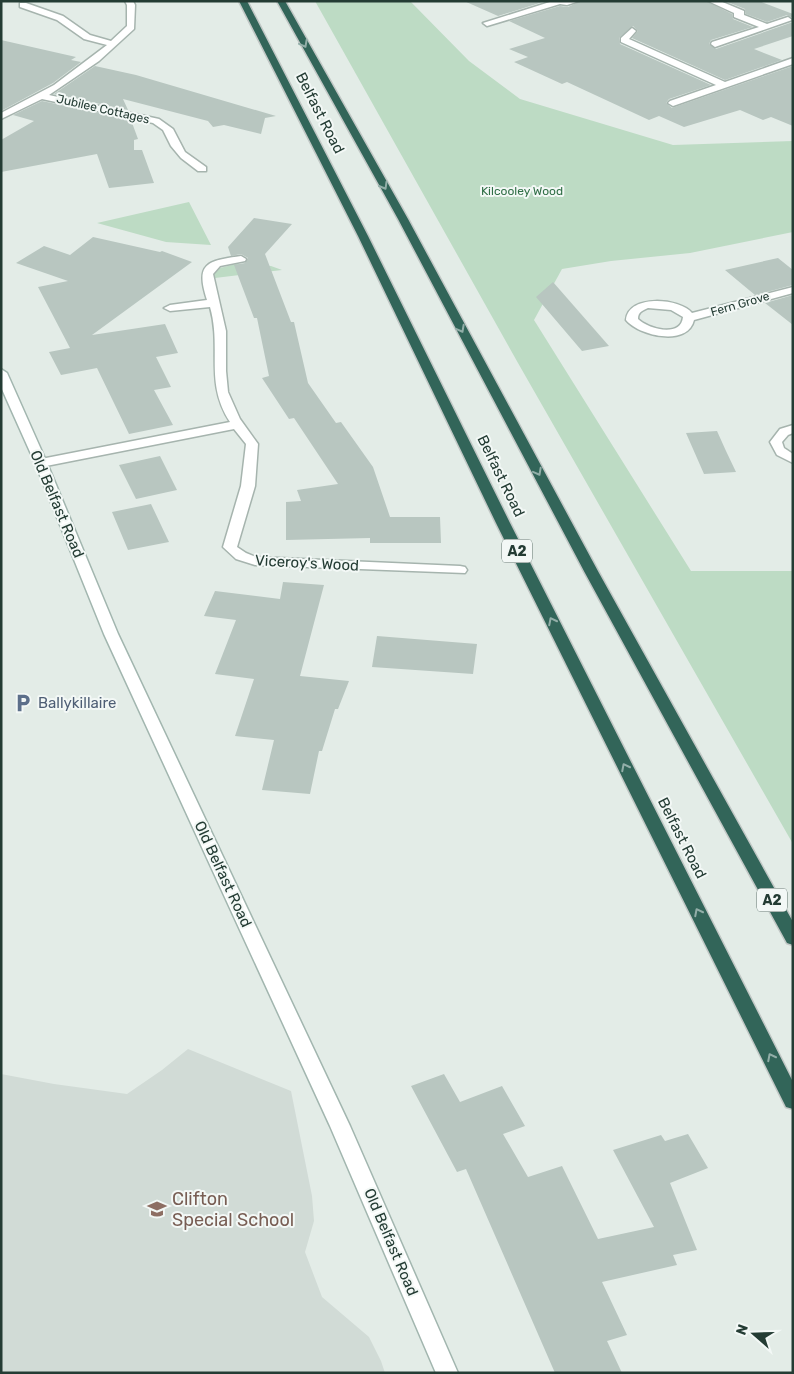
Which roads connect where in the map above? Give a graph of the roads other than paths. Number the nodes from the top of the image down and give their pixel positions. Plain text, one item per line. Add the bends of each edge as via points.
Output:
1 (129, 1) edge
2 (243, 1) edge
3 (281, 1) edge
4 (575, 1) edge
5 (712, 1) edge
6 (23, 5) dead end
7 (788, 20) dead end
8 (487, 23) dead end
9 (767, 27) junction
10 (632, 31) dead end
11 (114, 44) junction
12 (715, 44) dead end
13 (793, 61) edge
14 (724, 85) junction
15 (42, 96) junction
16 (673, 102) dead end
17 (1, 116) edge
18 (202, 169) dead end
19 (242, 259) dead end
20 (793, 290) edge
21 (213, 303) junction
22 (170, 308) dead end
23 (688, 318) dead end
24 (1, 374) edge
25 (236, 425) junction
26 (793, 429) edge
27 (793, 460) edge
28 (41, 463) junction
29 (460, 570) dead end
30 (793, 938) edge
31 (793, 1101) edge
32 (447, 1373) edge

1 - 11 street via 132,5 131,27
31 -> 2 highway, Belfast Road / A2
3 -> 30 highway, Belfast Road / A2 via 404,219 592,573
4 - 8 street via 557,1 557,4
5 - 9 street
6 - 11 street via 60,18 87,37
7 - 9 street
9 - 12 street
10 - 14 street via 624,40
11 - 15 street
13 - 14 street
14 - 16 street
15 - 17 street
15 - 18 street, Jubilee Cottages via 166,125 179,151
19 - 21 street, Viceroy's Wood via 217,263 206,273
20 - 23 street, Fern Grove
21 - 22 street
21 - 25 street, Viceroy's Wood via 222,349 220,373 224,398
24 - 28 street, Old Belfast Road
25 - 28 street
25 - 29 street, Viceroy's Wood via 252,444 248,486 230,546 240,557 255,561
26 - 27 street via 784,432 776,442 781,453
28 - 32 street, Old Belfast Road via 111,634 340,1126

